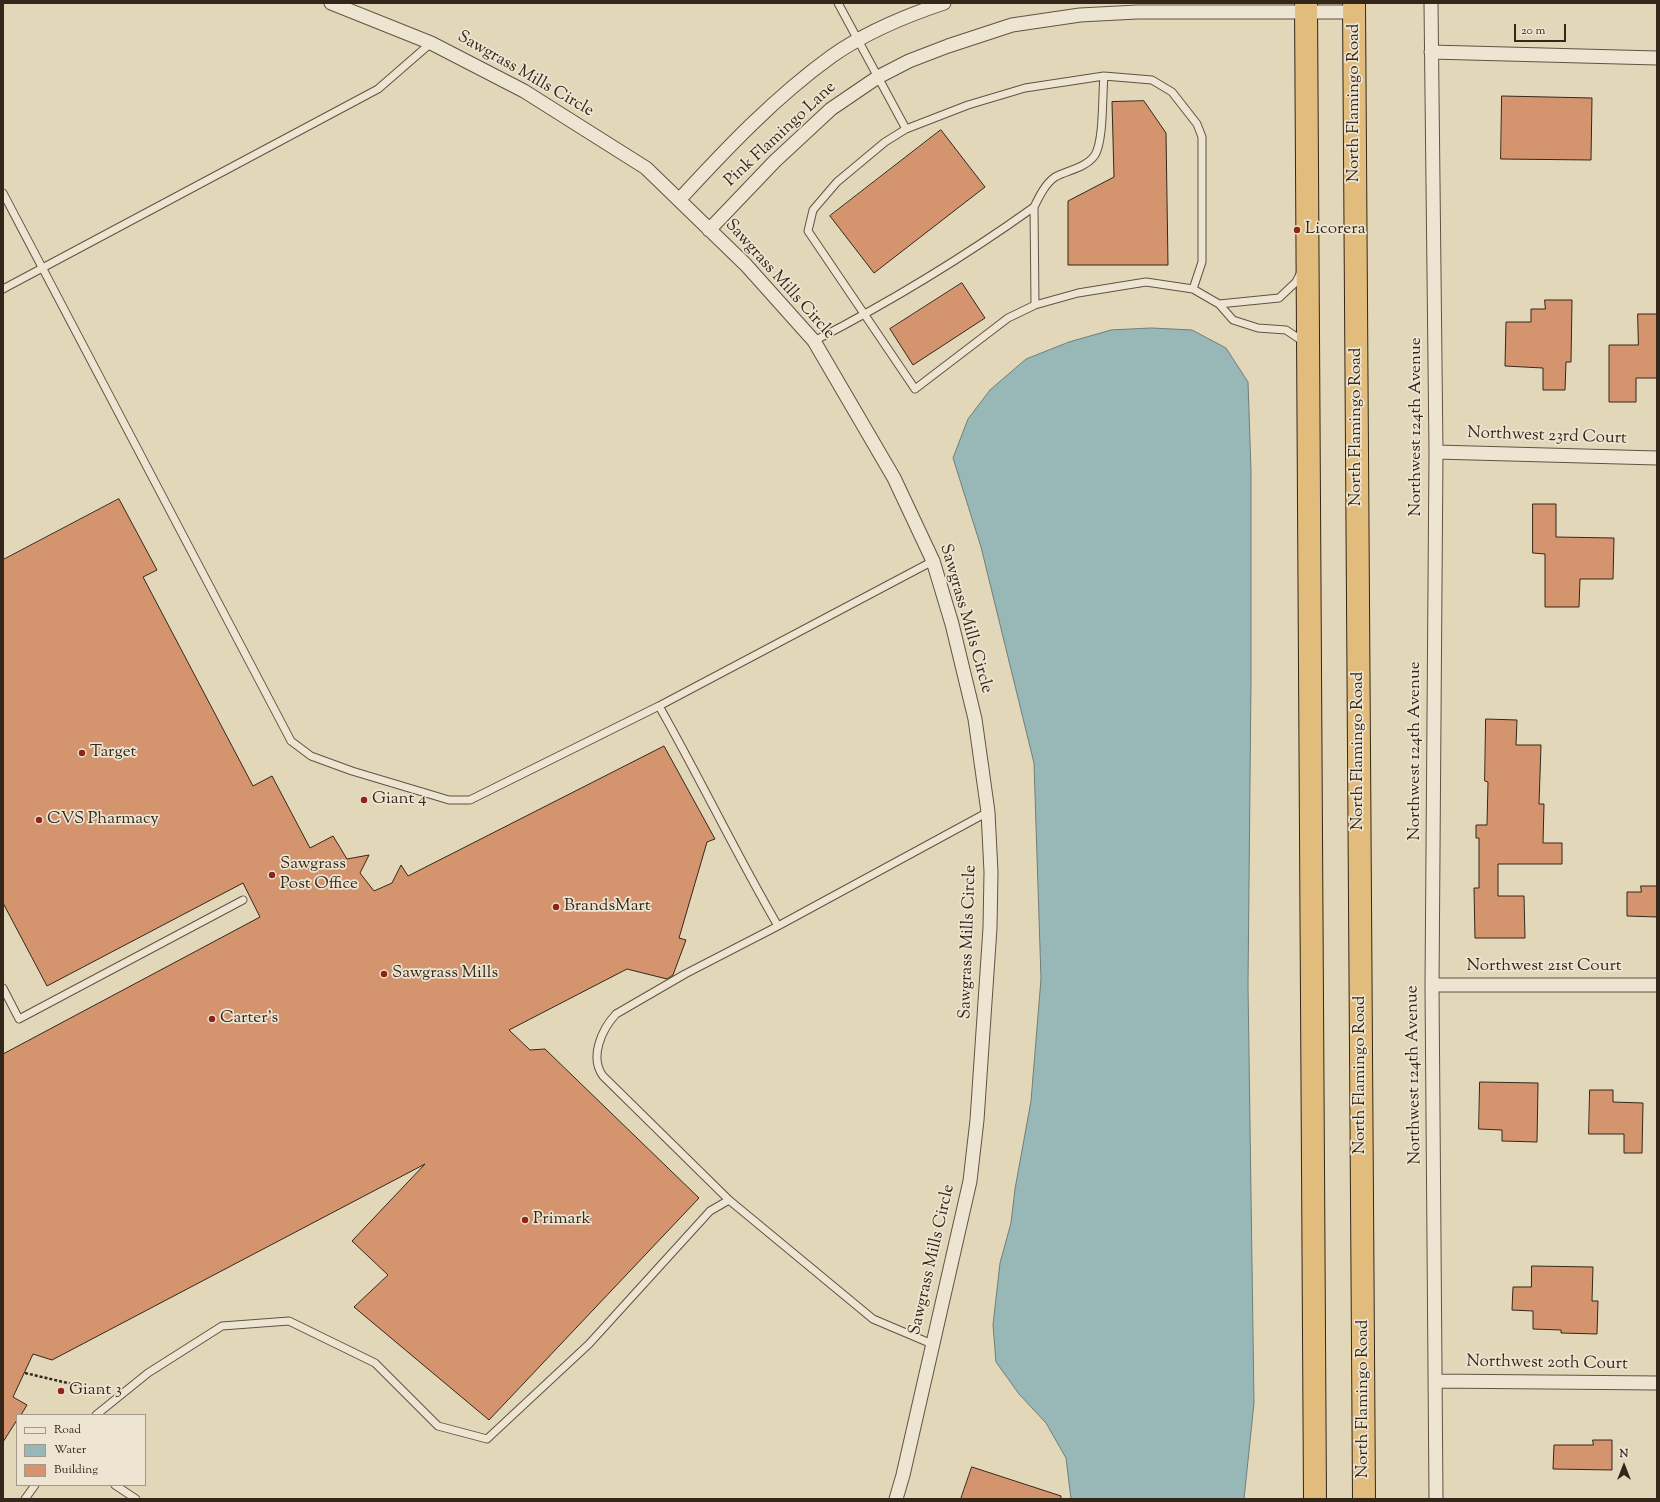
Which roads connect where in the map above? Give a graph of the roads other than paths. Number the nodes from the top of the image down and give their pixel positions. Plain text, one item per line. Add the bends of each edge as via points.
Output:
1 (331, 3) edge
2 (838, 3) edge
3 (944, 3) edge
4 (1431, 3) edge
5 (1306, 8) edge
6 (1354, 8) edge
7 (858, 40) junction
8 (431, 43) junction
9 (1431, 52) junction
10 (1657, 58) edge
11 (1104, 76) junction
12 (878, 77) junction
13 (906, 129) junction
14 (3, 193) edge
15 (679, 200) junction
16 (1034, 207) junction
17 (709, 230) junction
18 (1307, 259) junction
19 (43, 268) junction
20 (3, 289) edge
21 (1193, 289) junction
22 (1219, 304) junction
23 (1035, 305) junction
24 (864, 315) junction
25 (814, 341) junction
26 (1308, 344) junction
27 (1436, 452) junction
28 (1657, 458) edge
29 (933, 561) junction
30 (659, 706) junction
31 (988, 812) junction
32 (243, 900) dead end
33 (778, 926) junction
34 (1432, 985) junction
35 (1657, 985) edge
36 (3, 988) edge
37 (729, 1200) junction
38 (932, 1344) junction
39 (1436, 1381) junction
40 (1657, 1383) edge
41 (97, 1414) edge
42 (34, 1486) edge
43 (116, 1486) edge
44 (25, 1499) edge
45 (136, 1499) edge
46 (896, 1499) edge
47 (1315, 1499) edge
48 (1364, 1499) edge
49 (1436, 1499) edge

1 - 8 street, Sawgrass Mills Circle
2 - 7 lane
3 - 7 street, Pink Flamingo Lane via 892,22
4 - 9 street, Northwest 124th Avenue
5 - 6 street, Pink Flamingo Lane
5 - 12 street, Pink Flamingo Lane via 1137,12 1048,19 1012,25 948,46 909,61
5 - 18 highway
6 - 48 highway, North Flamingo Road
7 - 12 lane
7 - 15 street, Pink Flamingo Lane via 804,77 740,136
8 - 15 street, Sawgrass Mills Circle via 524,91 646,168
8 - 19 lane via 378,89
9 - 10 street
9 - 27 street, Northwest 124th Avenue
11 - 13 lane via 1025,88 968,105
11 - 16 lane via 1099,144 1094,156 1086,164 1054,178 1045,187
11 - 21 lane via 1152,80 1172,92 1197,124 1202,137 1202,262
12 - 13 lane
12 - 17 street, Pink Flamingo Lane via 832,109 761,175
13 - 24 lane via 885,142 837,182 813,210 808,231
14 - 19 lane
15 - 17 street, Sawgrass Mills Circle
16 - 23 lane
16 - 24 lane
17 - 25 street, Sawgrass Mills Circle via 746,265
18 - 22 lane via 1296,282 1279,298
18 - 26 highway
19 - 20 lane
19 - 30 lane via 279,720 291,741 311,756 376,779 449,800 470,800
21 - 22 lane
21 - 23 lane via 1146,282 1078,293
22 - 26 lane via 1233,320 1258,328 1286,330
23 - 24 lane via 1008,318 915,389
24 - 25 lane
25 - 29 street, Sawgrass Mills Circle via 894,478
26 - 47 highway
27 - 28 street, Northwest 23rd Court
27 - 34 street, Northwest 124th Avenue
29 - 30 lane
29 - 31 street, Sawgrass Mills Circle via 952,624 975,719
30 - 33 lane
31 - 33 lane
31 - 38 street, Sawgrass Mills Circle via 990,928 977,1120 970,1181
32 - 36 lane via 19,1019
33 - 37 lane via 685,974 616,1014 605,1029 597,1049 598,1066 603,1076
34 - 35 street, Northwest 21st Court
34 - 39 street, Northwest 124th Avenue
37 - 38 lane via 873,1319
37 - 41 lane via 710,1211 589,1344 487,1439 438,1426 375,1363 289,1321 222,1326 148,1374
38 - 46 street, Sawgrass Mills Circle
39 - 40 street, Northwest 20th Court
39 - 49 street, Northwest 124th Avenue
42 - 44 lane
43 - 45 lane

